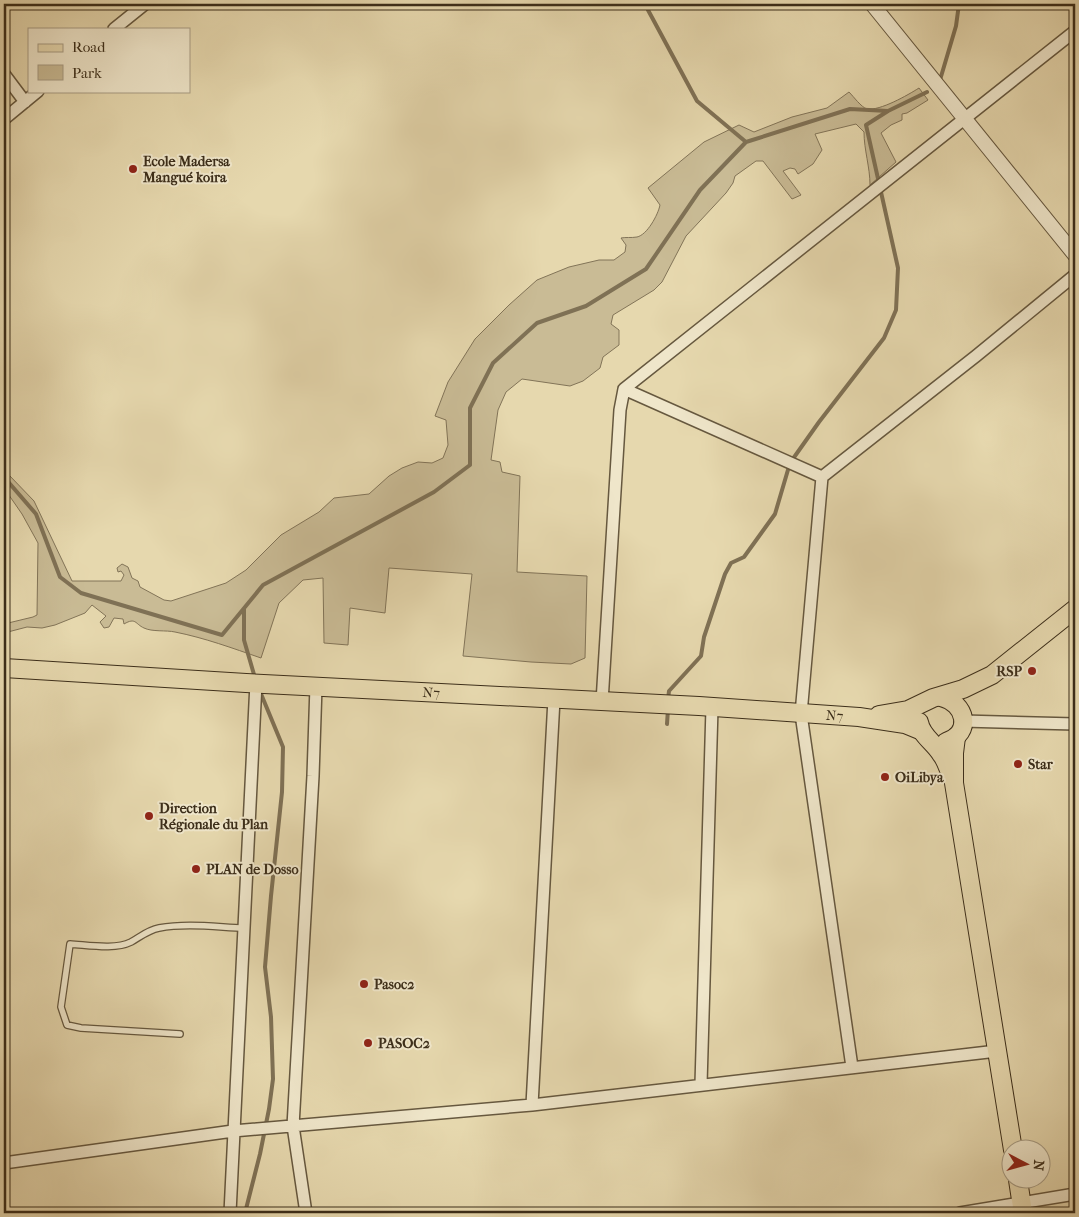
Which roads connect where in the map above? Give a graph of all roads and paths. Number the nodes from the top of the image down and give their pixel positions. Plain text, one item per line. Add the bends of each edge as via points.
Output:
1 (872, 4) edge
2 (137, 6) edge
3 (115, 28) edge
4 (1075, 31) edge
5 (4, 74) edge
6 (37, 92) edge
7 (25, 102) junction
8 (4, 119) edge
9 (964, 119) junction
10 (1075, 255) edge
11 (1075, 275) edge
12 (624, 389) junction
13 (822, 477) junction
14 (1075, 609) edge
15 (4, 668) edge
16 (992, 675) junction
17 (256, 683) junction
18 (316, 686) junction
19 (554, 699) junction
20 (933, 700) junction
21 (602, 702) junction
22 (712, 708) junction
23 (801, 714) junction
24 (858, 717) junction
25 (960, 723) junction
26 (1075, 724) edge
27 (926, 736) junction
28 (954, 783) junction
29 (244, 928) junction
30 (180, 1034) dead end
31 (997, 1051) junction
32 (852, 1067) junction
33 (701, 1084) junction
34 (532, 1105) junction
35 (293, 1126) junction
36 (233, 1131) junction
37 (1011, 1140) edge
38 (4, 1163) edge
39 (1019, 1190) edge
40 (1075, 1194) edge
41 (1022, 1208) edge
42 (230, 1213) edge
43 (306, 1213) edge
44 (960, 1213) edge

1 - 9 street
2 - 3 street
4 - 9 street
5 - 7 street
6 - 7 street
7 - 8 street
9 - 10 street
9 - 12 street
11 - 13 street
12 - 13 street
12 - 21 street via 620,410
13 - 23 street
14 - 16 main road
15 - 17 main road, N7
16 - 20 main road
16 - 25 main road
17 - 18 main road, N7
17 - 29 street
18 - 19 main road, N7
18 - 35 street
19 - 21 main road, N7
19 - 34 street
20 - 24 main road via 896,713
20 - 25 main road via 950,699 957,704
20 - 27 main road via 920,710 918,719
21 - 22 main road, N7
22 - 23 main road, N7
22 - 33 street
23 - 24 main road, N7
23 - 32 street
24 - 27 main road via 905,724
25 - 26 street
25 - 27 main road via 949,741 940,743
25 - 28 main road via 954,752
27 - 28 main road via 942,754
28 - 31 main road
29 - 30 lane via 158,928 130,942 106,946 70,944 61,1007 67,1025
29 - 36 street
31 - 32 street
31 - 37 main road
32 - 33 street
33 - 34 street
34 - 35 street
35 - 36 street
35 - 43 street
36 - 38 street
36 - 42 street
39 - 41 main road
40 - 41 street
41 - 44 street

